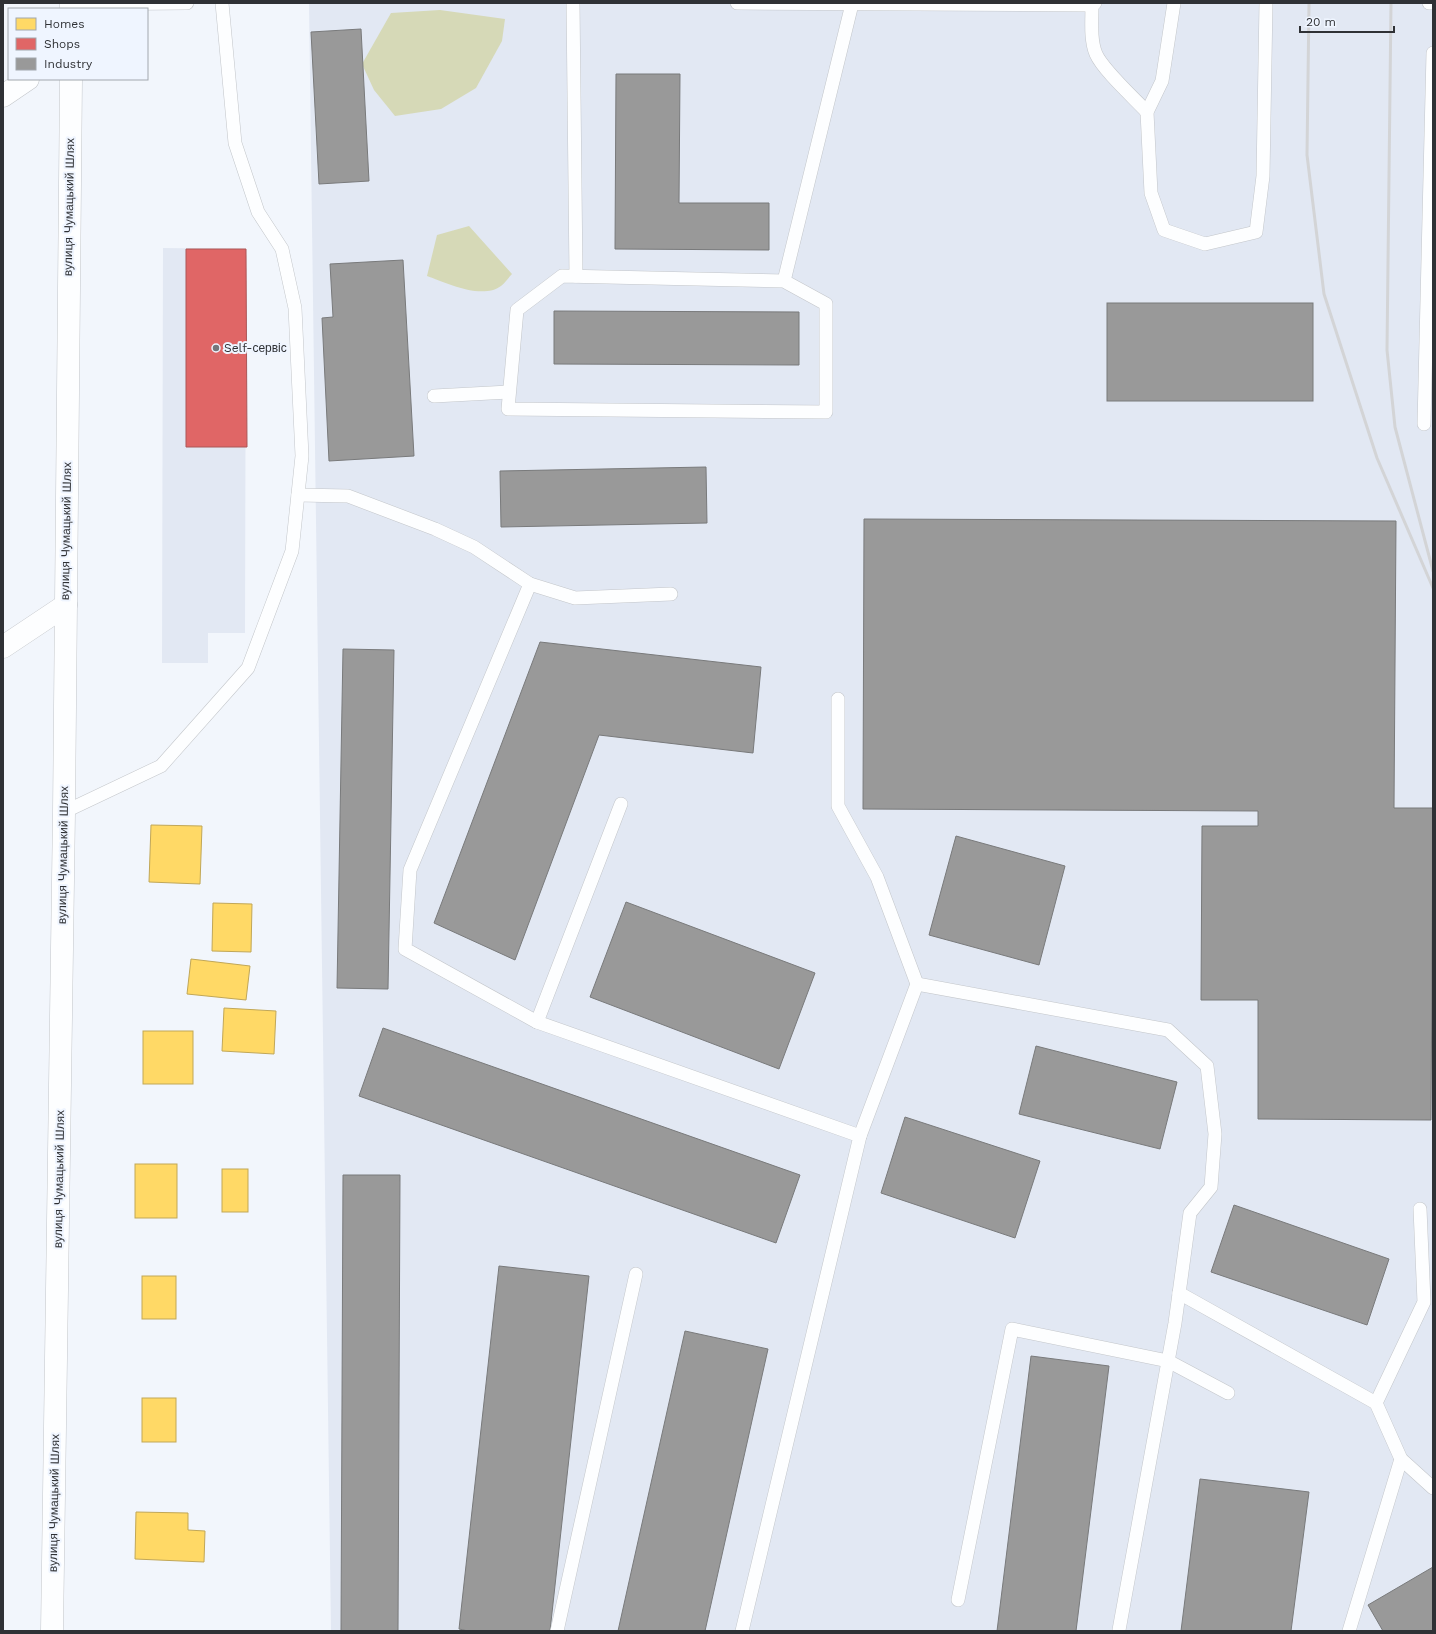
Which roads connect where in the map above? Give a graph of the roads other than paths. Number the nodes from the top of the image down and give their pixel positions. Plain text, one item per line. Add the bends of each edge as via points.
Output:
1 (187, 3) edge
2 (222, 3) edge
3 (572, 3) edge
4 (737, 3) edge
5 (1174, 3) edge
6 (1266, 3) edge
7 (1429, 3) edge
8 (1433, 3) edge
9 (852, 4) junction
10 (1093, 4) edge
11 (71, 5) edge
12 (1433, 53) edge
13 (27, 80) edge
14 (71, 80) edge
15 (3, 96) edge
16 (1147, 112) junction
17 (576, 276) junction
18 (784, 281) junction
19 (510, 392) junction
20 (434, 396) dead end
21 (1424, 424) dead end
22 (298, 495) junction
23 (530, 584) junction
24 (671, 594) dead end
25 (66, 605) junction
26 (3, 647) edge
27 (838, 699) dead end
28 (621, 804) dead end
29 (64, 812) junction
30 (917, 984) junction
31 (537, 1022) junction
32 (860, 1136) junction
33 (1420, 1209) dead end
34 (636, 1274) dead end
35 (1179, 1293) junction
36 (1168, 1361) junction
37 (1228, 1393) dead end
38 (1376, 1403) junction
39 (1401, 1459) junction
40 (1433, 1488) edge
41 (958, 1600) dead end
42 (1119, 1630) dead end
43 (52, 1631) edge
44 (558, 1631) edge
45 (742, 1631) edge
46 (1349, 1631) edge

1 - 11 lane
2 - 22 lane via 235,143 258,212 282,249 295,308 302,456
3 - 17 lane
4 - 9 lane
5 - 16 lane via 1162,81
6 - 16 lane via 1264,176 1256,232 1205,244 1164,230 1151,193
7 - 8 lane
9 - 10 lane
9 - 18 lane
10 - 16 lane via 1092,28 1096,54 1113,77
12 - 21 lane
13 - 15 main road
14 - 25 main road, вулиця Чумацький Шлях
17 - 18 lane
17 - 19 lane via 562,276 517,310
18 - 19 lane via 826,304 826,412 508,409
19 - 20 lane
22 - 23 lane via 348,496 474,547
22 - 29 lane via 292,551 248,668 161,766
23 - 24 lane via 575,598
23 - 31 lane via 410,870 405,949
25 - 26 main road
25 - 29 main road, вулиця Чумацький Шлях
27 - 30 lane via 838,806 877,877
28 - 31 lane
29 - 43 main road, вулиця Чумацький Шлях
30 - 32 lane
30 - 35 lane via 1168,1030 1207,1066 1215,1134 1211,1187 1190,1214
31 - 32 lane
32 - 45 lane
33 - 38 lane via 1424,1302
34 - 44 lane
35 - 36 lane
35 - 38 lane
36 - 37 lane
36 - 41 lane via 1012,1329
36 - 42 lane
38 - 39 lane
39 - 40 lane
39 - 46 lane

